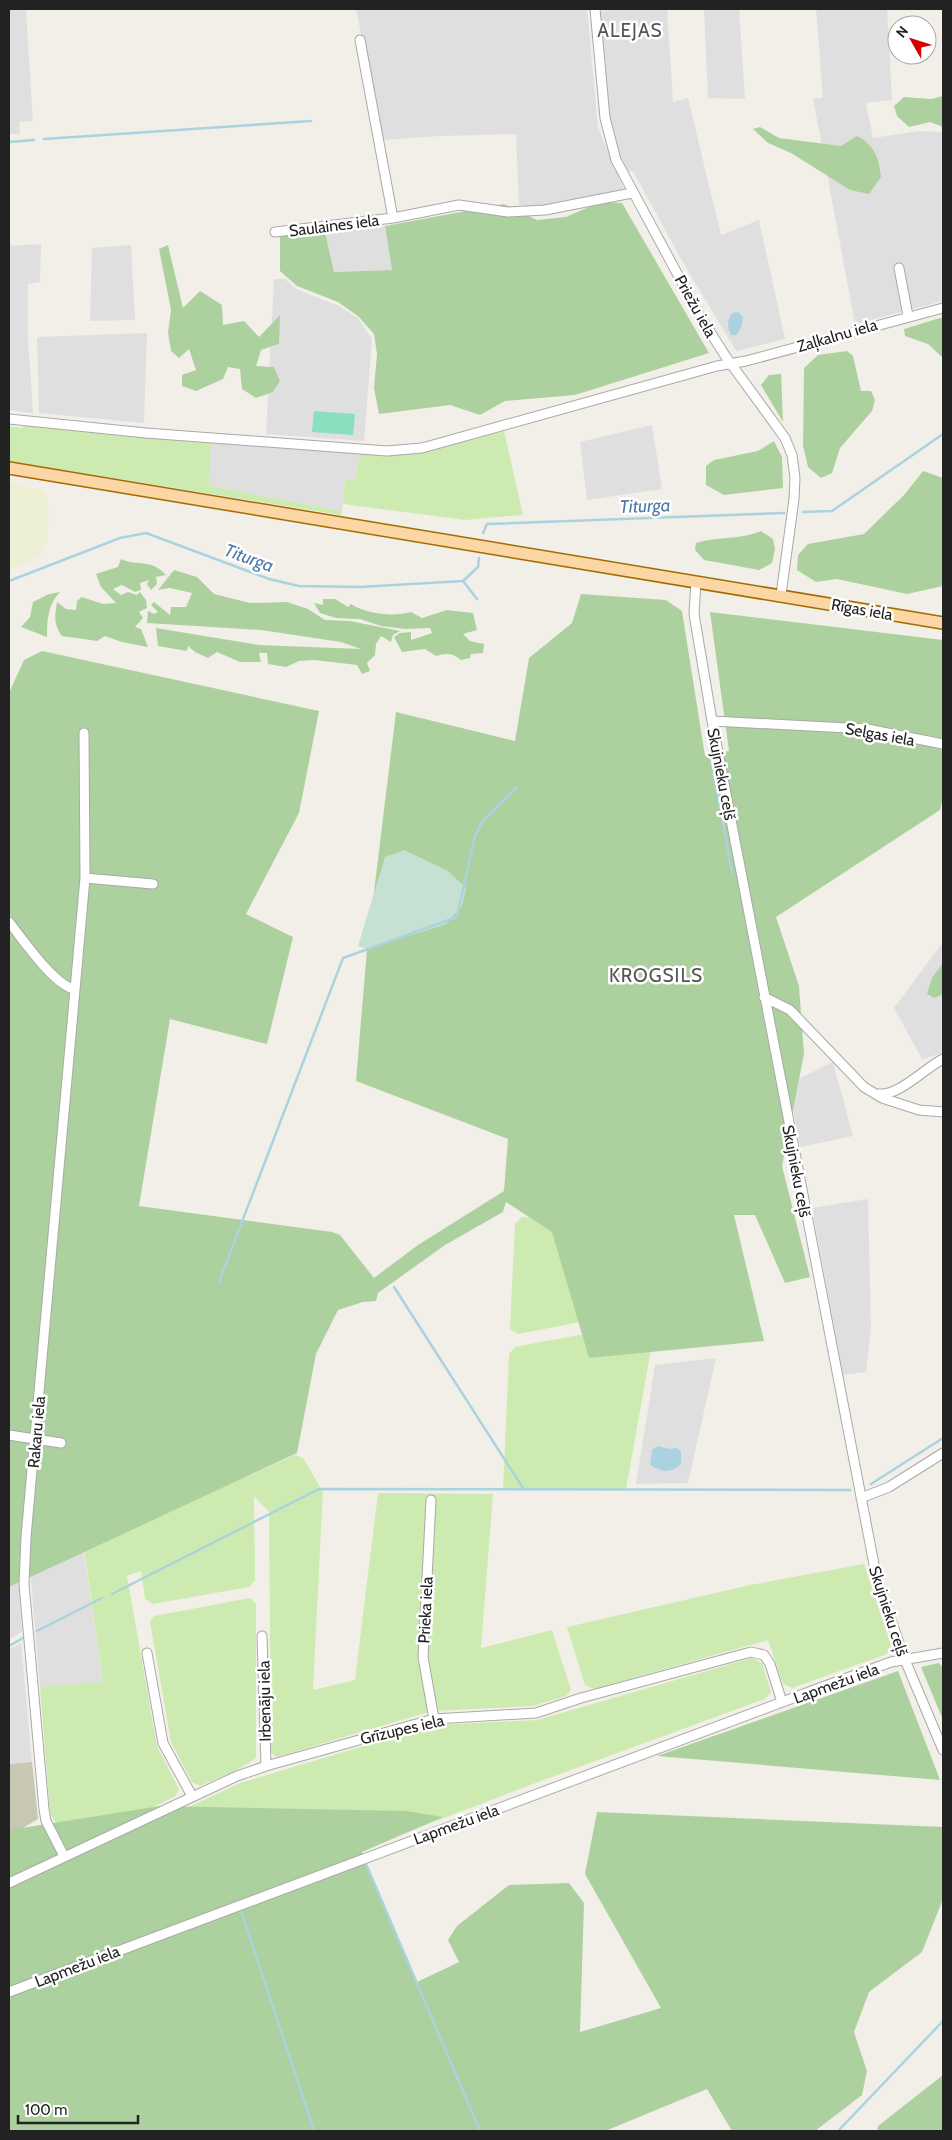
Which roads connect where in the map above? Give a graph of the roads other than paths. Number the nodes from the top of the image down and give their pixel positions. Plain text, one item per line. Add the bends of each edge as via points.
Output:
1 (595, 9) edge
2 (360, 40) dead end
3 (632, 193) junction
4 (393, 218) junction
5 (275, 232) dead end
6 (899, 268) dead end
7 (943, 308) edge
8 (908, 316) junction
9 (731, 364) junction
10 (9, 419) edge
11 (9, 468) edge
12 (696, 582) junction
13 (781, 596) junction
14 (943, 623) edge
15 (712, 721) junction
16 (84, 733) dead end
17 (943, 744) edge
18 (85, 878) junction
19 (154, 884) dead end
20 (9, 922) edge
21 (75, 989) junction
22 (764, 997) junction
23 (943, 1059) edge
24 (876, 1094) junction
25 (943, 1112) edge
26 (9, 1435) edge
27 (36, 1439) junction
28 (61, 1443) dead end
29 (943, 1452) edge
30 (860, 1498) junction
31 (431, 1500) dead end
32 (262, 1636) dead end
33 (147, 1653) dead end
34 (943, 1653) edge
35 (905, 1660) junction
36 (782, 1702) junction
37 (434, 1719) junction
38 (943, 1750) edge
39 (266, 1766) junction
40 (192, 1796) junction
41 (64, 1856) junction
42 (9, 1883) edge
43 (9, 1992) edge

1 - 3 street, Priežu iela via 605,118 616,160
2 - 4 street
3 - 4 street, Saulaines iela via 545,210 508,212 460,205
3 - 9 street, Priežu iela via 700,316
4 - 5 street, Saulaines iela
6 - 8 street
7 - 8 street, Zaļkalnu iela
8 - 9 street, Zaļkalnu iela
9 - 10 street, Zaļkalnu iela via 439,445 406,450 146,433
9 - 13 street, Priežu iela via 785,438 792,455 794,499
11 - 12 main road, Rīgas iela
12 - 13 main road, Rīgas iela
12 - 15 street, Skujnieku ceļš via 694,614
13 - 14 main road, Rīgas iela
15 - 17 street, Selgas iela via 867,728
15 - 22 street, Skujnieku ceļš
16 - 18 street, Rakaru iela
18 - 19 street
18 - 21 street, Rakaru iela
20 - 21 street via 57,979 68,988
21 - 27 street, Rakaru iela
22 - 24 street via 790,1010 864,1087
22 - 30 street, Skujnieku ceļš
23 - 24 street via 885,1095
24 - 25 street via 919,1110
26 - 27 street
27 - 28 street
27 - 41 street, Rakaru iela via 24,1584 44,1808 46,1821
29 - 30 street via 889,1487
30 - 35 street, Skujnieku ceļš via 876,1580
31 - 37 street, Prieka iela via 423,1657
32 - 39 street, Irbenāju iela
33 - 40 street via 163,1743
34 - 35 street, Lapmežu iela
35 - 36 street, Lapmežu iela
35 - 38 street, Skujnieku ceļš
36 - 37 street, Grīzupes iela via 764,1654 751,1652 536,1713
36 - 43 street, Lapmežu iela
37 - 39 street, Grīzupes iela
39 - 40 street, Grīzupes iela
40 - 41 street, Grīzupes iela
41 - 42 street, Grīzupes iela

